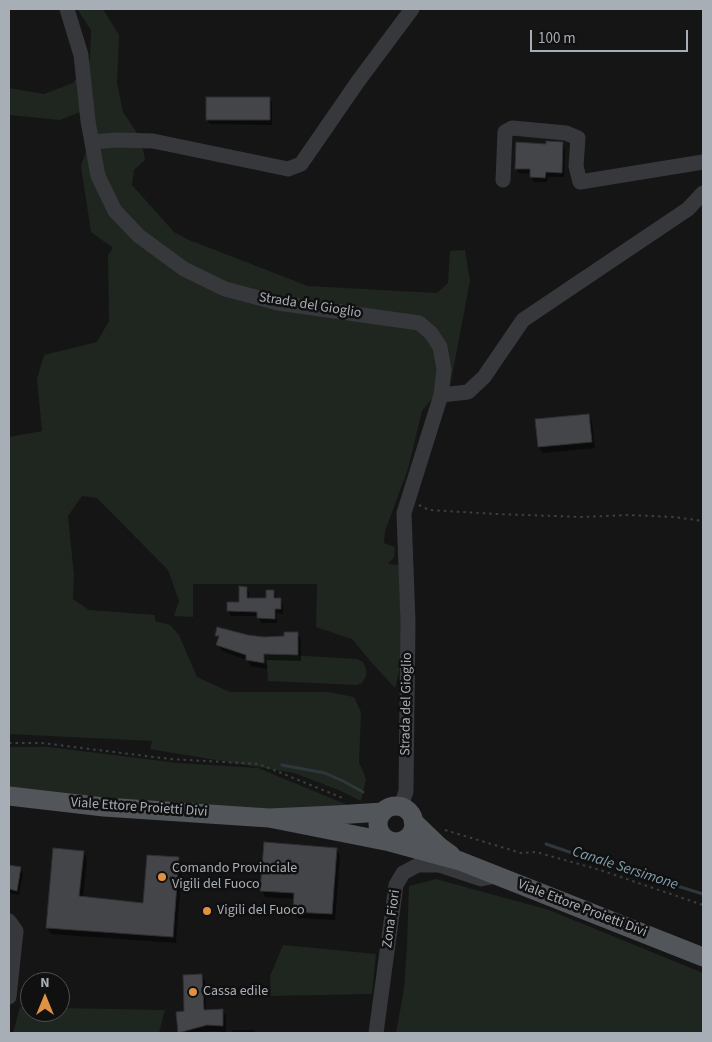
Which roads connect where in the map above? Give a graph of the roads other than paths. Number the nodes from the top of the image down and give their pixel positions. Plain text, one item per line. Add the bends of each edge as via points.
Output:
1 (67, 9) edge
2 (412, 9) edge
3 (92, 142) junction
4 (703, 162) edge
5 (503, 180) dead end
6 (703, 193) edge
7 (442, 395) junction
8 (9, 796) edge
9 (383, 812) junction
10 (407, 814) junction
11 (269, 818) junction
12 (390, 842) junction
13 (460, 861) junction
14 (496, 876) junction
15 (9, 921) edge
16 (703, 957) edge
17 (9, 997) edge
18 (376, 1033) edge

1 - 3 street, Strada del Gioglio via 81,55
2 - 3 street via 301,164 288,169 153,142
3 - 7 street, Strada del Gioglio via 98,176 115,211 139,236 184,269 225,289 278,303 419,323 440,347 444,369
4 - 5 street via 580,182 576,166 578,138 566,133 512,128 505,132
6 - 7 street via 688,209 523,320 484,377 468,392
7 - 10 street, Strada del Gioglio via 404,512 408,622
8 - 11 main road, Viale Ettore Proietti Divi via 104,807
9 - 10 main road, Viale Ettore Proietti Divi via 391,807
9 - 11 main road, Viale Ettore Proietti Divi
9 - 12 main road via 378,829
10 - 12 main road via 413,831 410,836 401,842
10 - 13 main road, Viale Ettore Proietti Divi via 440,847
11 - 12 main road, Viale Ettore Proietti Divi
12 - 13 main road, Viale Ettore Proietti Divi
13 - 14 main road, Viale Ettore Proietti Divi
14 - 16 main road, Viale Ettore Proietti Divi
14 - 18 street, Zona Fiori via 480,879 439,865 418,865 403,873 396,885
15 - 17 street via 16,931

